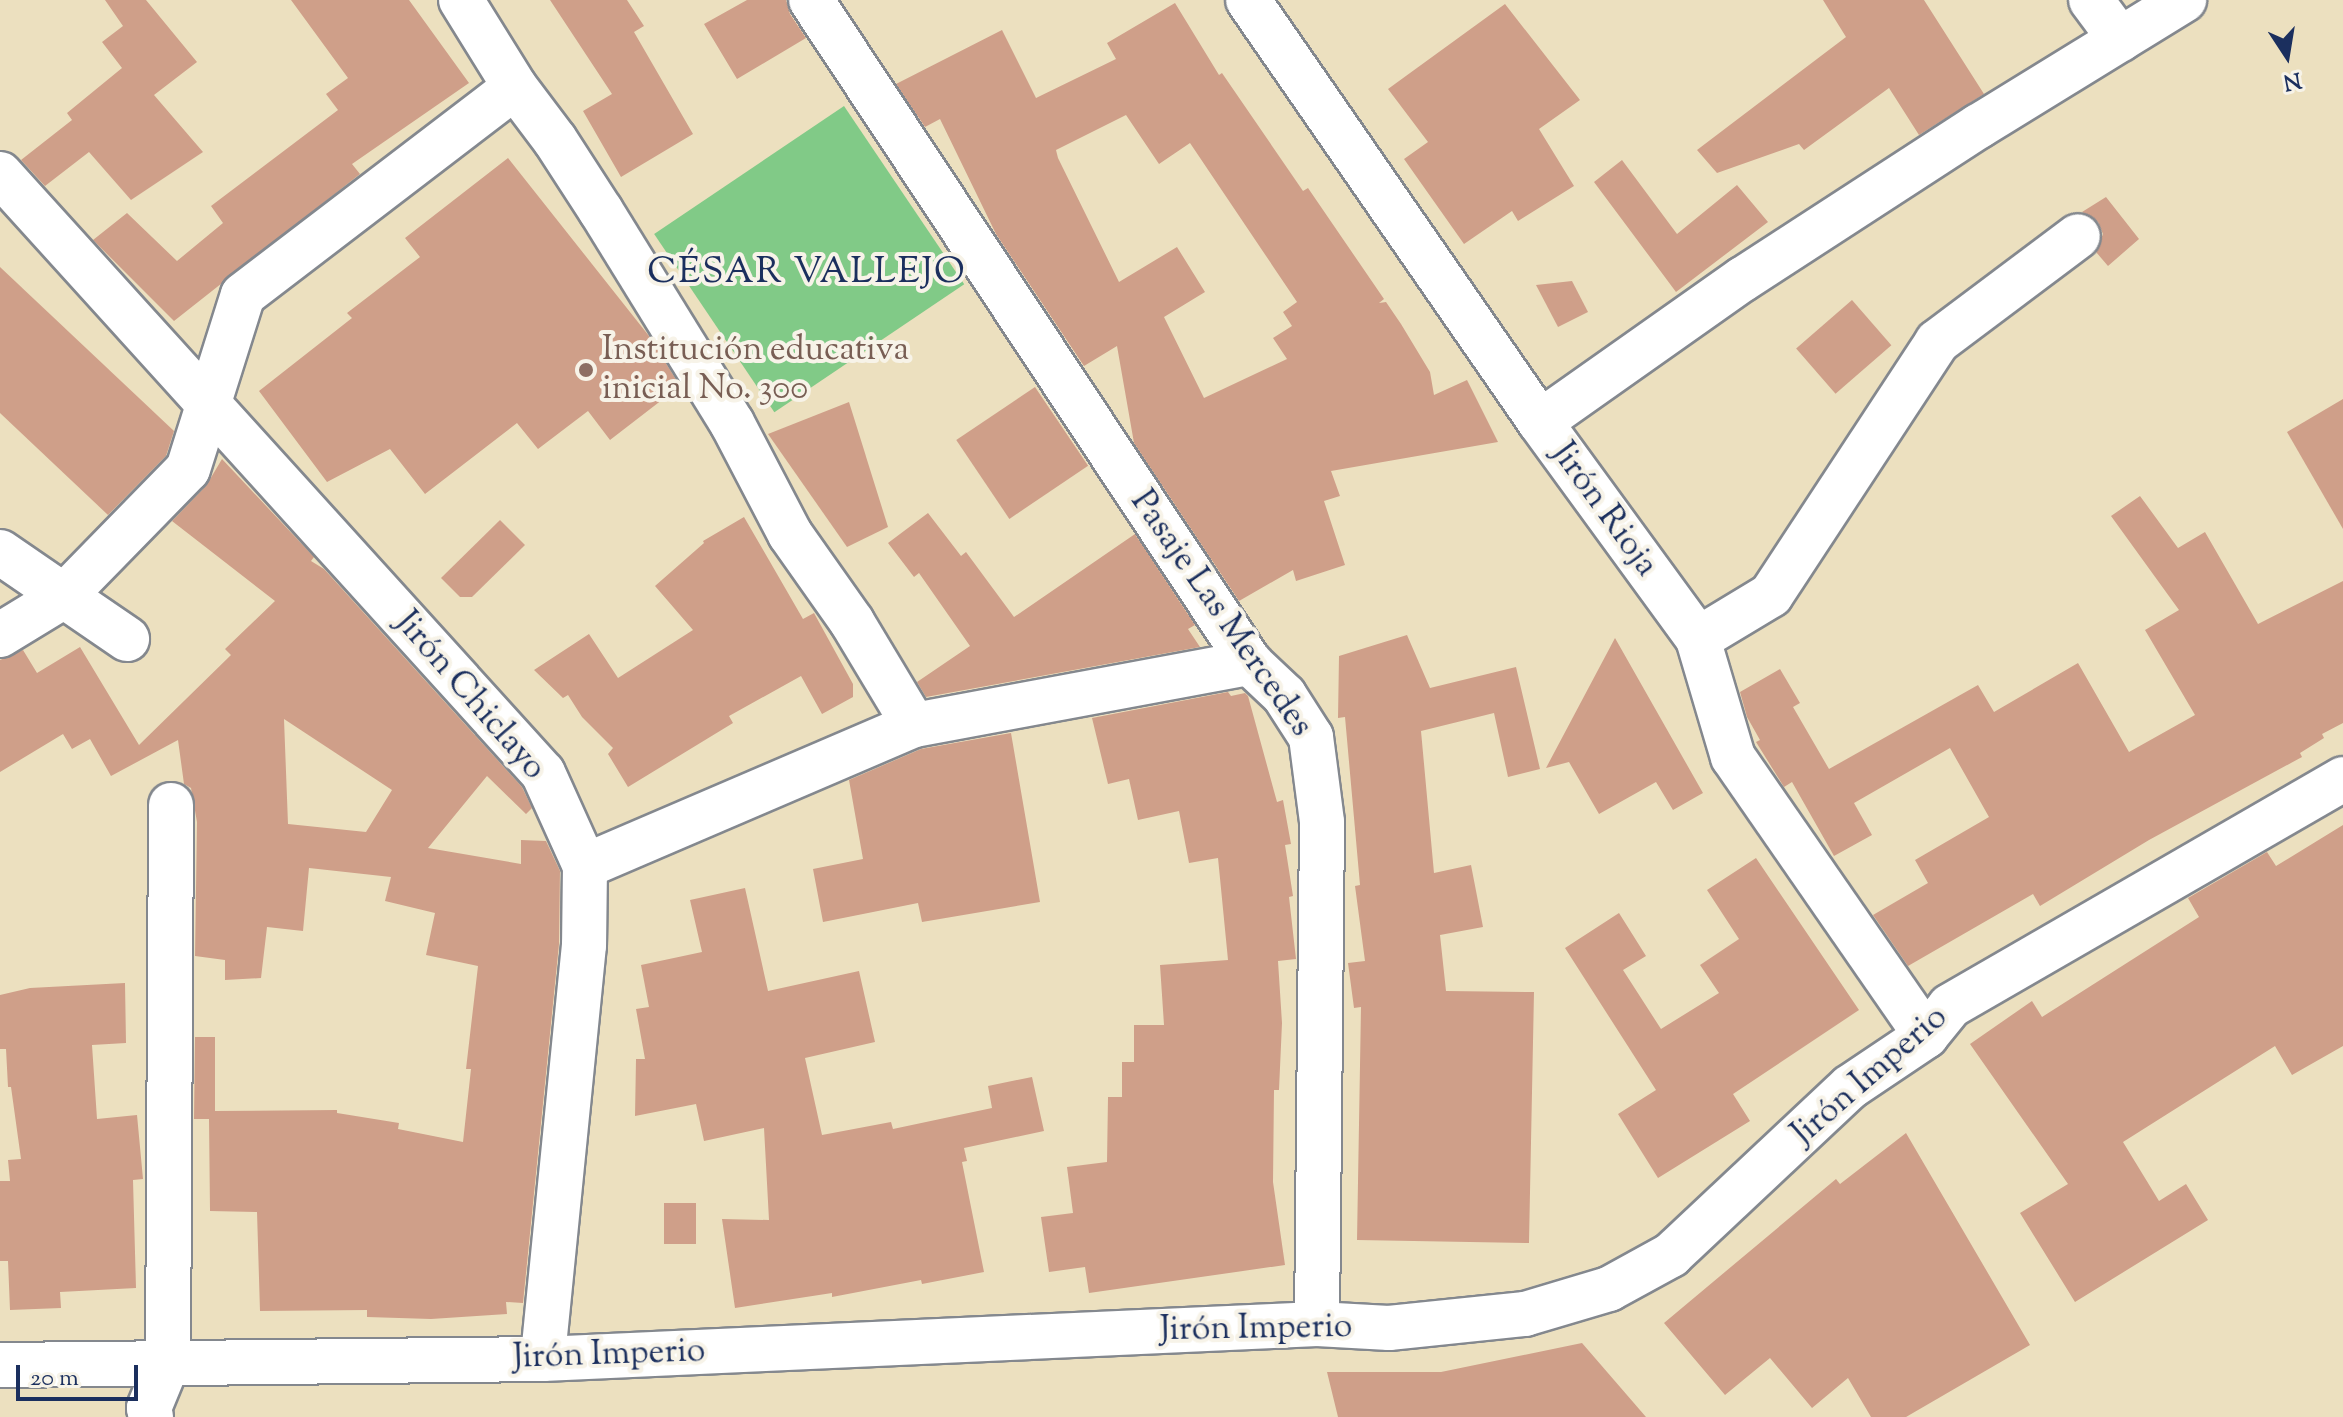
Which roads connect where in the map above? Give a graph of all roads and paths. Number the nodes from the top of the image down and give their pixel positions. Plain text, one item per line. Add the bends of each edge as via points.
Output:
1 (461, 0) edge
2 (811, 0) edge
3 (1248, 0) edge
4 (2091, 0) edge
5 (2184, 0) edge
6 (2120, 39) junction
7 (515, 87) junction
8 (0, 174) edge
9 (2078, 236) dead end
10 (209, 405) junction
11 (1540, 422) junction
12 (0, 552) edge
13 (64, 596) junction
14 (0, 635) edge
15 (127, 639) dead end
16 (1698, 639) junction
17 (1250, 663) junction
18 (914, 725) junction
19 (2343, 779) edge
20 (171, 805) dead end
21 (585, 866) junction
22 (1926, 1036) junction
23 (1317, 1324) junction
24 (543, 1359) junction
25 (168, 1362) junction
26 (0, 1365) edge
27 (151, 1417) edge

1 - 7 street
2 - 17 street, Pasaje Las Mercedes
3 - 11 street, Jirón Rioja
4 - 6 street
5 - 6 street
6 - 11 street via 1743,279
7 - 10 street via 243,295
7 - 18 street via 601,211 732,423 790,534 852,622
8 - 10 street, Jirón Chiclayo
9 - 16 street via 1937,342 1771,595
10 - 13 street via 188,469
10 - 21 street, Jirón Chiclayo via 543,773
11 - 16 street, Jirón Rioja
12 - 13 street
13 - 14 street
13 - 15 street
16 - 22 street, Jirón Rioja via 1733,757
17 - 18 street
17 - 23 street, Pasaje Las Mercedes via 1284,695 1311,737 1322,822
18 - 21 street
19 - 22 street, Jirón Imperio via 1950,1006
20 - 25 street
21 - 24 street, Jirón Chiclayo via 584,945
22 - 23 street, Jirón Imperio via 1850,1087 1671,1255 1609,1289 1525,1314 1389,1328
23 - 24 street, Jirón Imperio
24 - 25 street, Jirón Imperio
25 - 26 street, Jirón Imperio
25 - 27 street via 149,1408

